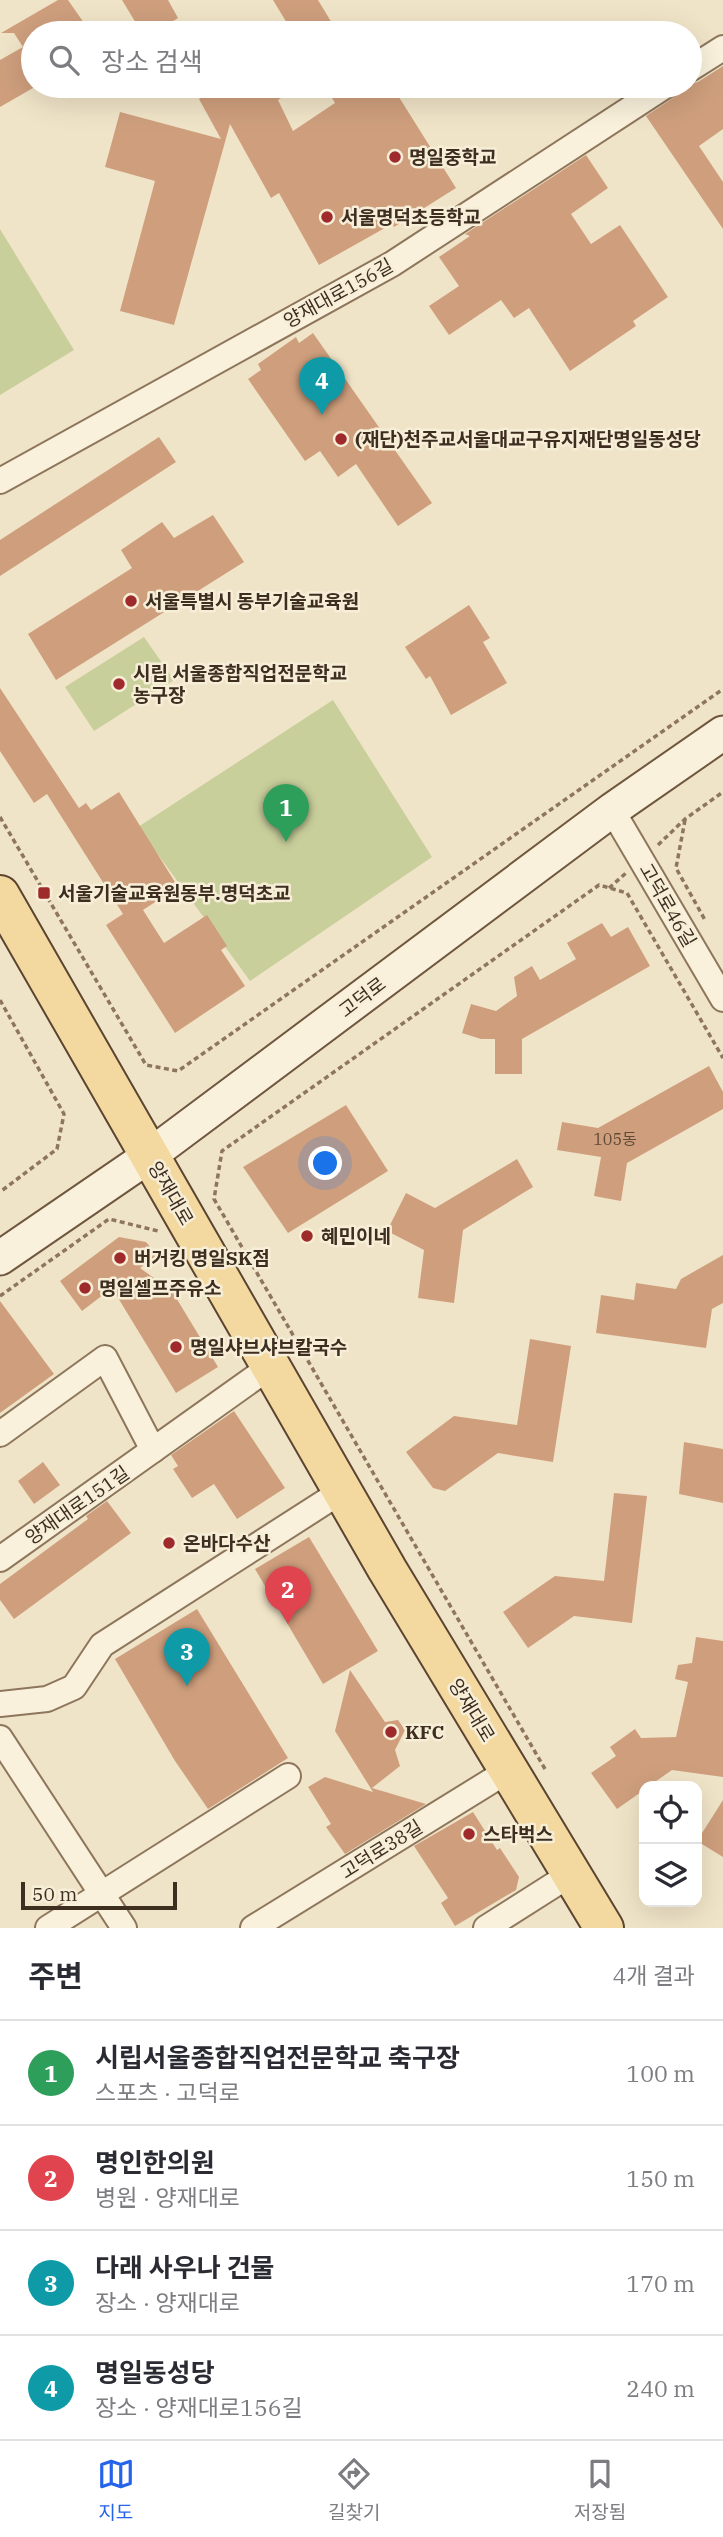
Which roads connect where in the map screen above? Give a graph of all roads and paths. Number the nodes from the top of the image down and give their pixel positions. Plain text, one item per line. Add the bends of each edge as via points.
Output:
1 (723, 48) edge
2 (702, 61) edge
3 (647, 98) edge
4 (0, 481) edge
5 (723, 689) edge
6 (723, 733) edge
7 (723, 792) edge
8 (612, 810) junction
9 (0, 817) edge
10 (0, 895) edge
11 (709, 928) dead end
12 (723, 999) edge
13 (0, 1000) edge
14 (723, 1058) edge
15 (149, 1156) junction
16 (0, 1192) edge
17 (160, 1231) dead end
18 (0, 1258) edge
19 (0, 1296) edge
20 (271, 1366) junction
21 (0, 1434) edge
22 (153, 1450) junction
23 (342, 1490) junction
24 (0, 1559) edge
25 (0, 1704) edge
26 (0, 1738) edge
27 (527, 1770) junction
28 (288, 1776) dead end
29 (571, 1874) junction
30 (103, 1894) junction
31 (48, 1928) edge
32 (124, 1928) edge
33 (253, 1928) edge
34 (486, 1928) edge
35 (604, 1928) edge

1 - 2 street
3 - 4 street, 양재대로156길 via 392,264
5 - 9 path via 178,1071 146,1065
6 - 8 main road, 고덕로
7 - 11 path via 685,819 676,868
8 - 12 street, 고덕로46길
8 - 15 main road, 고덕로
10 - 15 main road, 양재대로
13 - 16 path via 64,1114 57,1149
14 - 27 path via 627,893 599,885 222,1150 214,1199
15 - 18 main road, 고덕로
15 - 20 main road, 양재대로
17 - 19 path via 109,1219
20 - 22 street, 양재대로151길
20 - 23 main road, 양재대로
21 - 22 street via 105,1358
22 - 24 street, 양재대로151길
23 - 25 street via 102,1645 74,1687 47,1699
23 - 27 main road, 양재대로
26 - 30 street
27 - 29 main road, 양재대로
27 - 33 street, 고덕로38길
28 - 30 street
29 - 34 street
29 - 35 main road, 양재대로
30 - 31 street
30 - 32 street

